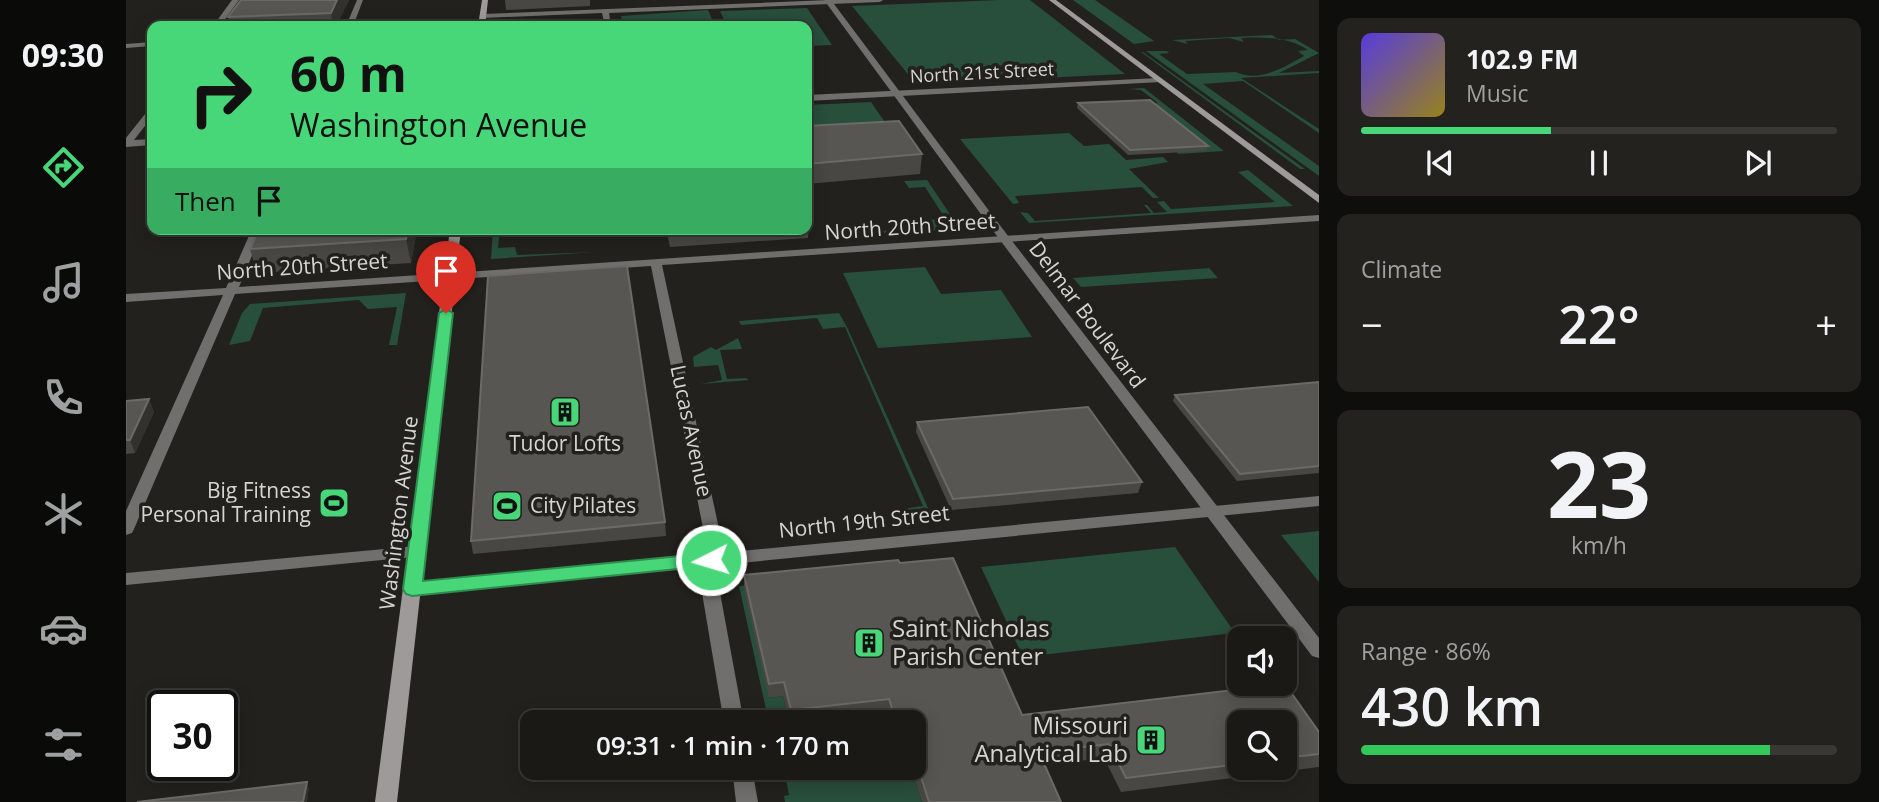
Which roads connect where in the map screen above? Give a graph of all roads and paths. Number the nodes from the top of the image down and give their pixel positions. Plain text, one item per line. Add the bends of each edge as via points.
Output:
1 (236, 0) edge
2 (360, 0) edge
3 (485, 0) edge
4 (880, 0) edge
5 (1052, 0) edge
6 (827, 1) edge
7 (605, 11) junction
8 (484, 16) junction
9 (220, 21) edge
10 (351, 21) edge
11 (483, 21) edge
12 (607, 21) edge
13 (147, 44) edge
14 (126, 46) edge
15 (1158, 80) junction
16 (897, 93) junction
17 (812, 98) edge
18 (147, 117) edge
19 (147, 142) edge
20 (126, 143) edge
21 (1319, 200) edge
22 (1319, 218) edge
23 (255, 235) edge
24 (455, 235) edge
25 (1005, 240) junction
26 (656, 263) junction
27 (451, 276) junction
28 (232, 291) junction
29 (126, 298) edge
30 (1319, 501) edge
31 (1213, 512) junction
32 (126, 529) edge
33 (417, 552) junction
34 (711, 560) junction
35 (126, 579) edge
36 (412, 589) junction
37 (1319, 651) edge
38 (732, 710) edge
39 (743, 780) edge
40 (386, 802) edge
41 (747, 802) edge

1 - 9 street
2 - 10 street
3 - 8 main road
4 - 6 street
5 - 15 main road
6 - 7 street
6 - 16 street, Delmar Boulevard
7 - 8 street
7 - 12 street
8 - 11 main road
13 - 14 street
15 - 16 street, North 21st Street
15 - 21 main road
16 - 17 street, North 21st Street
16 - 25 street, Delmar Boulevard
18 - 20 street
19 - 20 street
22 - 25 street, North 20th Street
23 - 28 street
24 - 27 main road, Washington Avenue
25 - 26 street, North 20th Street
25 - 31 street, Delmar Boulevard
26 - 27 street, North 20th Street
26 - 34 street, Lucas Avenue via 713,538
27 - 28 street, North 20th Street
27 - 33 main road, Washington Avenue
28 - 29 street, North 20th Street
28 - 32 street
30 - 31 street, North 19th Street
31 - 34 street, North 19th Street
31 - 37 street, Delmar Boulevard
33 - 35 street
33 - 36 main road, Washington Avenue
34 - 36 street, North 19th Street
34 - 38 street, Lucas Avenue via 710,587
36 - 40 main road, Washington Avenue
39 - 41 street

